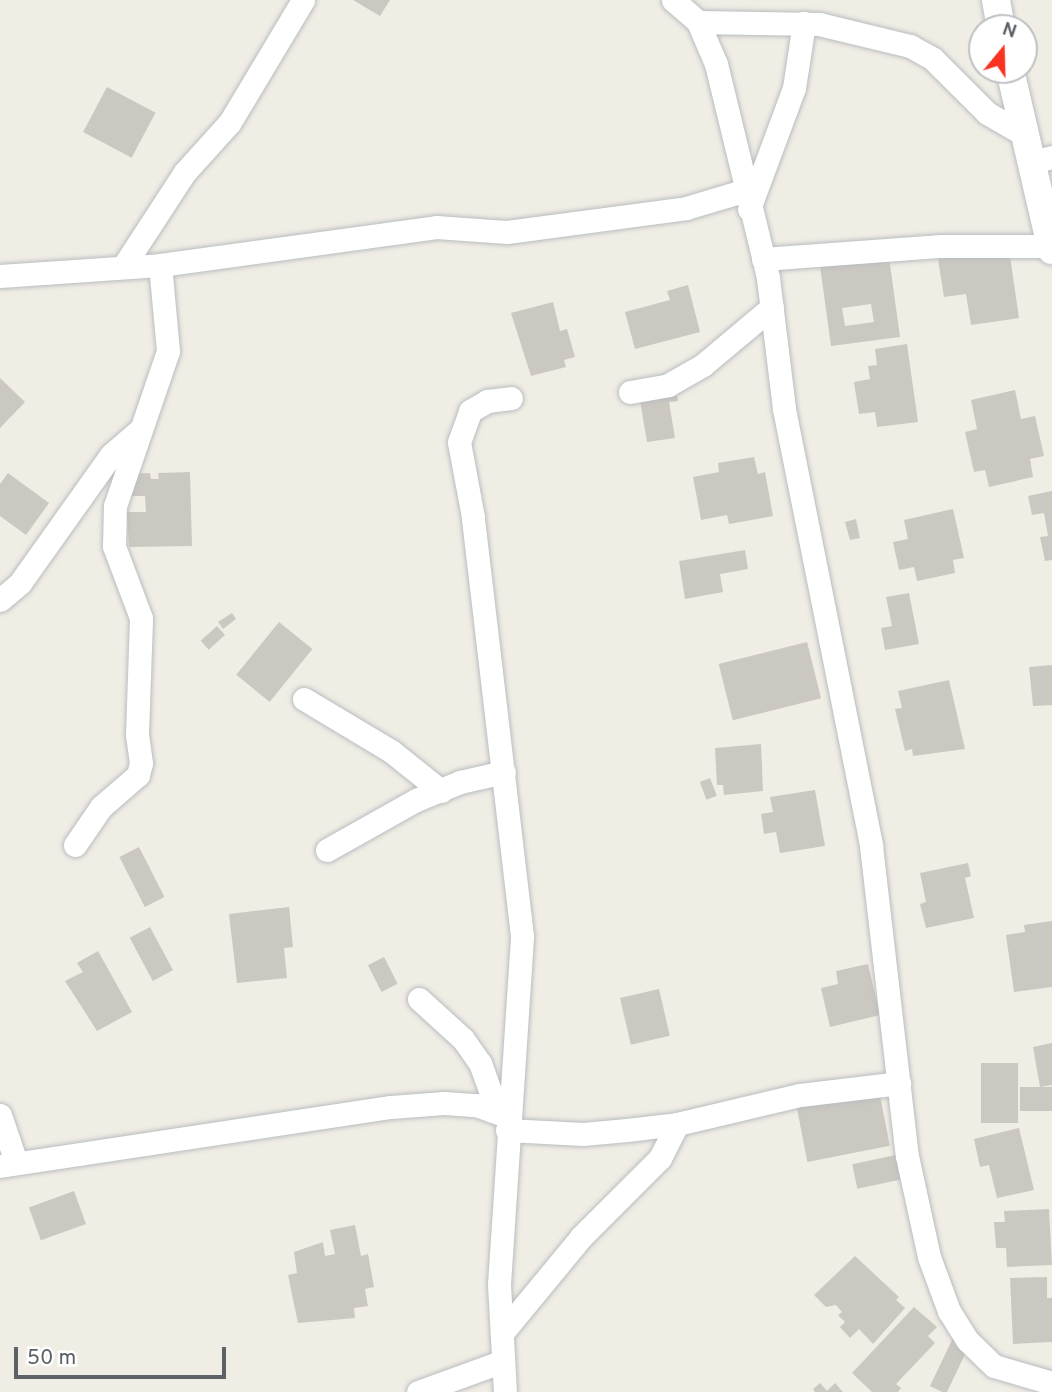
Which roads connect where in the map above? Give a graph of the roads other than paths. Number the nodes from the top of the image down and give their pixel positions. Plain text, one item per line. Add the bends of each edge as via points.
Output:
1 (303, 0) edge
2 (687, 9) edge
3 (804, 23) junction
4 (1014, 84) edge
5 (1036, 151) edge
6 (746, 200) junction
7 (1051, 248) edge
8 (763, 259) junction
9 (160, 265) junction
10 (123, 267) junction
11 (0, 276) edge
12 (772, 307) junction
13 (630, 392) dead end
14 (511, 398) dead end
15 (143, 428) junction
16 (0, 600) edge
17 (304, 699) dead end
18 (504, 772) junction
19 (441, 791) junction
20 (75, 845) dead end
21 (327, 850) dead end
22 (419, 999) dead end
23 (899, 1083) junction
24 (0, 1115) edge
25 (503, 1119) junction
26 (677, 1124) junction
27 (8, 1164) edge
28 (502, 1333) junction
29 (503, 1361) junction
30 (1052, 1383) edge
31 (418, 1392) edge
32 (505, 1392) edge

1 - 10 street via 230,122 184,172
2 - 3 street
2 - 6 street via 716,64
3 - 5 street via 925,52 987,113
3 - 6 street via 794,88
4 - 5 street
5 - 7 street
6 - 8 street
6 - 9 street via 507,232 436,227 398,230
7 - 8 street via 942,246
8 - 12 street
9 - 10 street
9 - 15 street via 168,351
10 - 11 street
12 - 13 street via 703,365 668,385
12 - 23 street via 784,409 872,846
14 - 18 street via 487,401 470,411 459,442
15 - 16 street via 111,455 20,583
15 - 20 street via 119,487 114,546 141,618 137,734 141,763 138,775 101,807
17 - 19 street via 391,751
18 - 19 street
18 - 25 street via 522,936
19 - 21 street
22 - 25 street via 463,1039 480,1063
23 - 26 street via 800,1095
23 - 30 street via 918,1207 929,1257 949,1311 967,1340 994,1366
24 - 27 street
25 - 26 street via 583,1134
25 - 27 street via 444,1103 391,1107
25 - 28 street
26 - 28 street via 660,1158 581,1237
28 - 29 street
29 - 31 street
29 - 32 street

